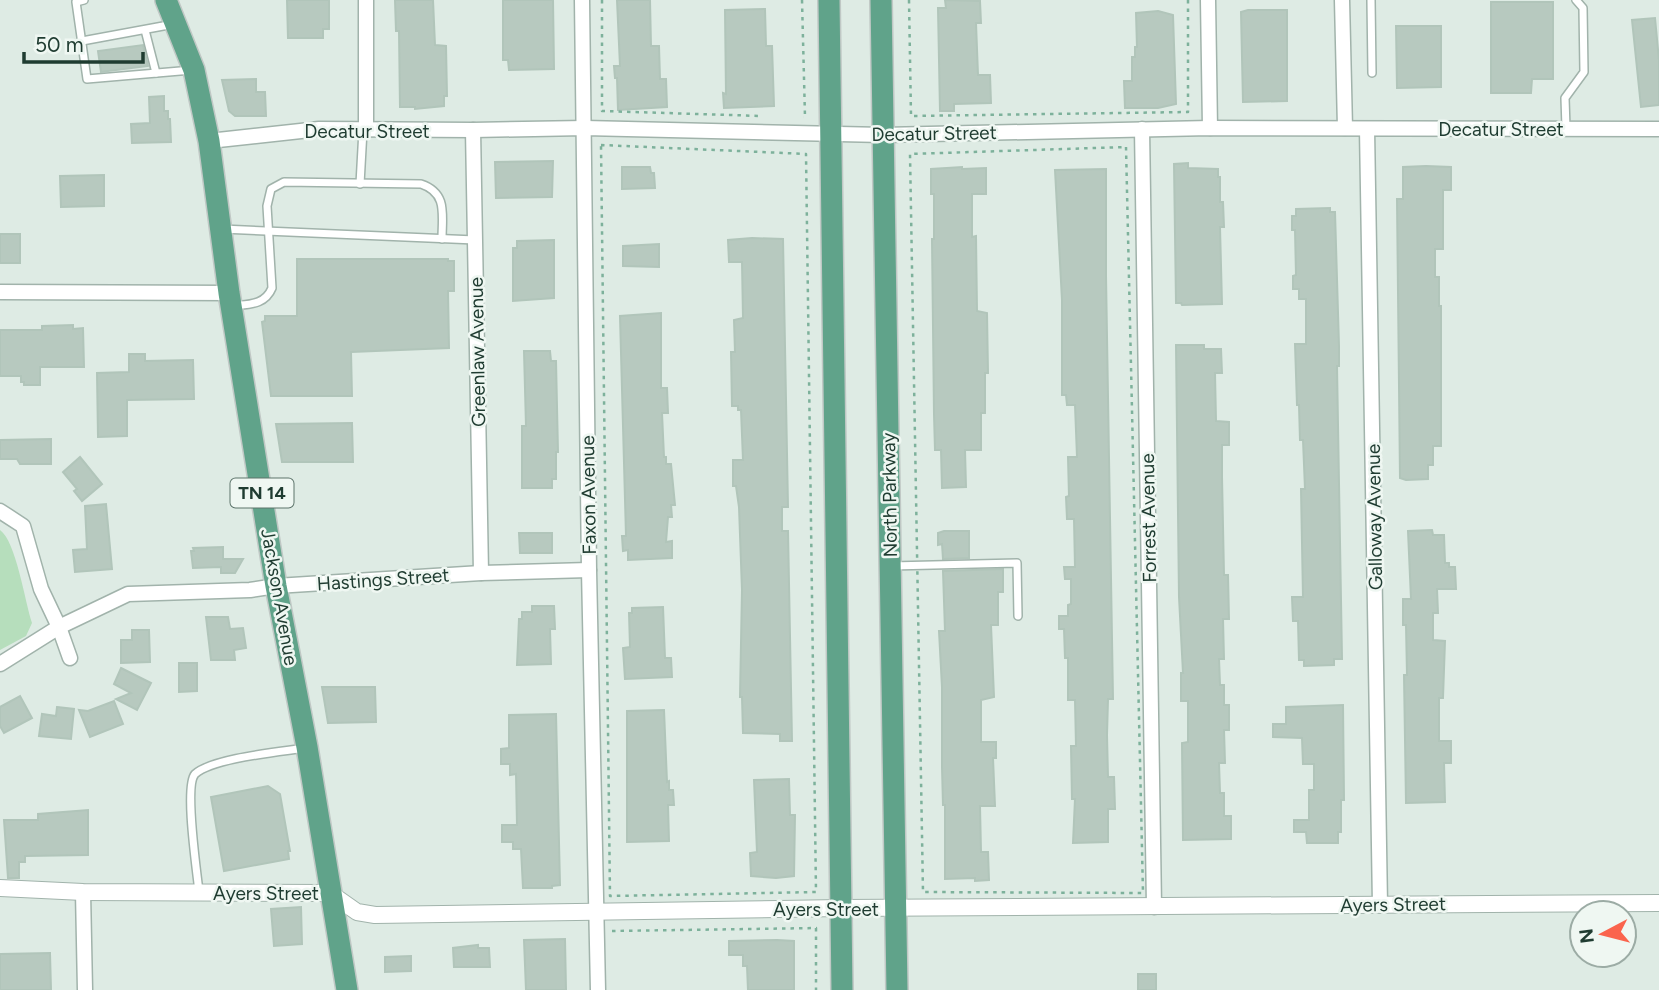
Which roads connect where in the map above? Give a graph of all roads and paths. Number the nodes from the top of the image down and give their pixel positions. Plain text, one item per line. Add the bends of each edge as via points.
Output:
1 (84, 0) edge
2 (166, 0) edge
3 (366, 0) edge
4 (582, 0) edge
5 (602, 0) edge
6 (803, 0) edge
7 (829, 0) edge
8 (881, 0) edge
9 (909, 0) edge
10 (1188, 0) edge
11 (1208, 0) edge
12 (1342, 0) edge
13 (1371, 0) edge
14 (1576, 0) edge
15 (175, 24) junction
16 (145, 30) junction
17 (82, 41) junction
18 (194, 70) junction
19 (156, 73) junction
20 (1372, 73) dead end
21 (764, 116) dead end
22 (791, 117) dead end
23 (585, 128) junction
24 (1210, 128) junction
25 (1345, 128) junction
26 (1367, 129) junction
27 (1566, 129) junction
28 (365, 130) junction
29 (473, 130) junction
30 (1142, 130) junction
31 (1659, 130) edge
32 (831, 133) junction
33 (883, 135) junction
34 (209, 141) junction
35 (360, 184) junction
36 (221, 229) junction
37 (269, 230) junction
38 (442, 239) junction
39 (475, 240) junction
40 (0, 292) edge
41 (231, 299) junction
42 (0, 511) edge
43 (917, 565) junction
44 (891, 566) junction
45 (589, 570) junction
46 (481, 573) junction
47 (276, 586) junction
48 (1018, 616) dead end
49 (59, 627) junction
50 (70, 657) dead end
51 (0, 664) edge
52 (307, 747) junction
53 (0, 888) edge
54 (83, 892) junction
55 (199, 892) junction
56 (816, 892) joint
57 (330, 893) junction
58 (1659, 903) edge
59 (1380, 905) junction
60 (1154, 907) junction
61 (842, 908) junction
62 (896, 908) junction
63 (596, 912) junction
64 (611, 931) dead end
65 (85, 990) edge
66 (347, 990) edge
67 (598, 990) edge
68 (816, 990) edge
69 (842, 990) edge
70 (897, 990) edge

1 - 17 lane via 76,2
2 - 15 main road, Jackson Avenue / TN 14
3 - 28 street
4 - 23 street, Faxon Avenue
5 - 21 path via 603,111
6 - 22 path via 805,117
7 - 32 main road
8 - 33 main road, North Parkway
9 - 10 path via 911,116 1188,111
11 - 24 street
12 - 25 street
13 - 20 lane
14 - 27 lane via 1583,8 1584,72 1565,98
15 - 16 lane
15 - 18 main road, Jackson Avenue / TN 14
16 - 17 lane
16 - 19 lane
17 - 19 lane via 88,79
18 - 19 lane
18 - 34 main road, Jackson Avenue / TN 14
23 - 29 street, Decatur Street
23 - 32 street, Decatur Street
23 - 45 street, Faxon Avenue
24 - 25 street, Decatur Street
24 - 30 street, Decatur Street
25 - 26 street, Decatur Street
26 - 27 street, Decatur Street
26 - 59 street, Galloway Avenue
27 - 31 street, Decatur Street
28 - 29 street, Decatur Street
28 - 34 street, Decatur Street via 319,129
28 - 35 lane
29 - 39 street, Greenlaw Avenue
30 - 33 street, Decatur Street
30 - 60 street, Forrest Avenue
32 - 33 street, Decatur Street
32 - 61 main road
33 - 44 main road, North Parkway
34 - 36 main road, Jackson Avenue / TN 14
35 - 37 lane via 284,182 271,189
35 - 38 lane via 431,187 441,204
36 - 37 lane
36 - 41 main road, Jackson Avenue / TN 14
37 - 38 lane
37 - 41 lane via 269,295 255,303
38 - 39 lane
39 - 46 street, Greenlaw Avenue
40 - 41 street
41 - 47 main road, Jackson Avenue / TN 14
42 - 49 street via 23,526 41,589
43 - 43 path via 923,892 1143,893 1126,147 910,154
43 - 44 lane
43 - 48 lane via 1017,563
44 - 62 main road, North Parkway
45 - 46 street, Hastings Street
45 - 63 street, Faxon Avenue
46 - 47 street, Hastings Street
47 - 49 street, Hastings Street via 128,594
47 - 52 main road, Jackson Avenue / TN 14
49 - 50 street
49 - 51 street, Hastings Street
52 - 55 lane via 213,764 194,775 190,804
52 - 57 main road, Jackson Avenue / TN 14
53 - 54 street, Ayers Street
54 - 55 street, Ayers Street
54 - 65 street
55 - 57 street, Ayers Street
56 - 56 path via 806,154 601,145 610,896
57 - 63 street, Ayers Street via 357,912 374,915
57 - 66 main road, Jackson Avenue / TN 14
58 - 59 street, Ayers Street
59 - 60 street, Ayers Street
60 - 62 street, Ayers Street
61 - 62 street, Ayers Street
61 - 63 street, Ayers Street
61 - 69 main road
62 - 70 main road, North Parkway
63 - 67 street, Faxon Avenue
64 - 68 path via 816,928

